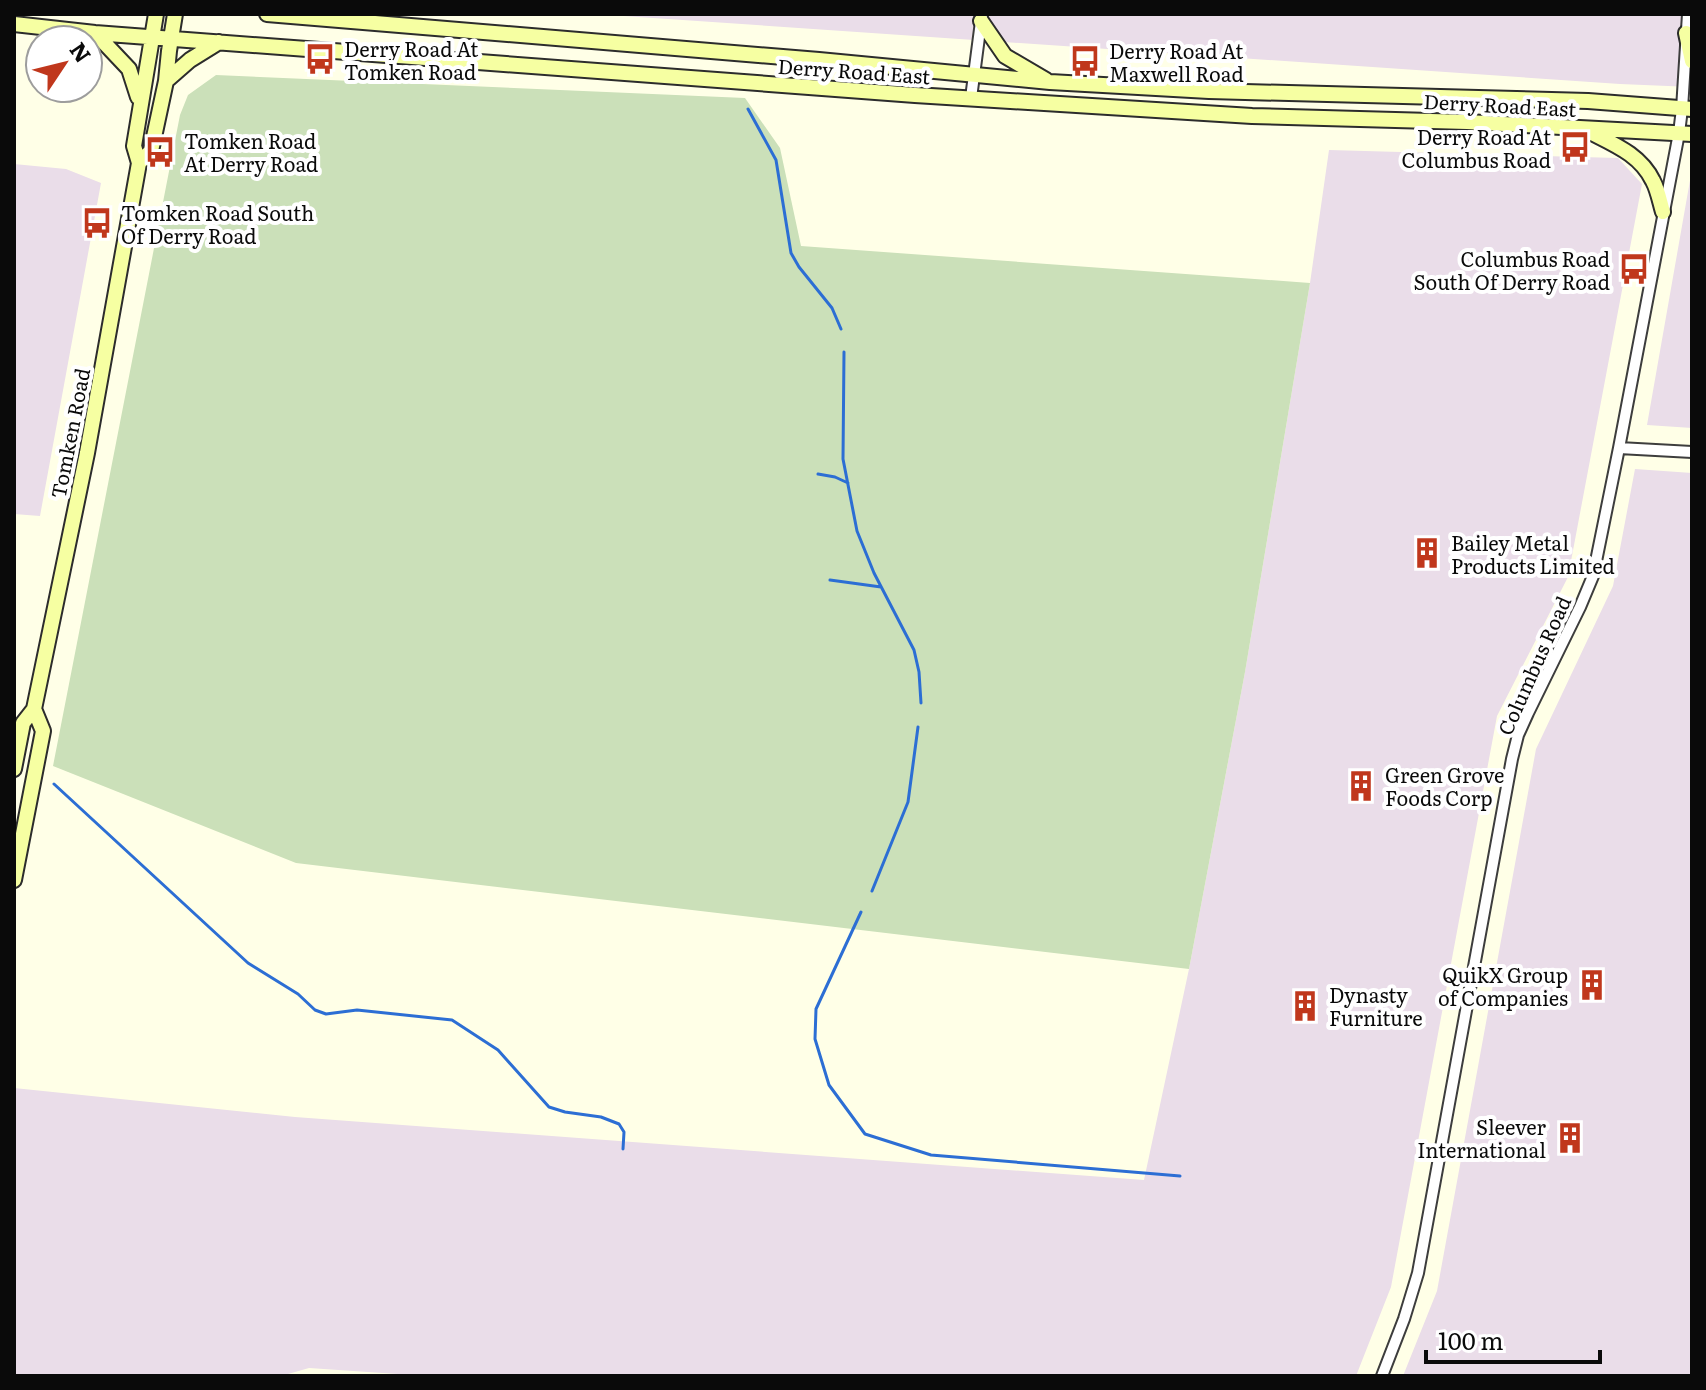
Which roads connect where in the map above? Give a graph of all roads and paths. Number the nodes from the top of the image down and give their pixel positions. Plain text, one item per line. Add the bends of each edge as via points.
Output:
1 (156, 14) edge
2 (175, 14) edge
3 (267, 14) edge
4 (1688, 14) edge
5 (982, 18) edge
6 (104, 33) edge
7 (1686, 33) junction
8 (151, 36) junction
9 (171, 38) junction
10 (219, 42) junction
11 (104, 43) edge
12 (1692, 61) edge
13 (974, 74) junction
14 (166, 81) junction
15 (1050, 82) junction
16 (971, 98) junction
17 (140, 101) junction
18 (1687, 109) edge
19 (1581, 128) junction
20 (1686, 134) edge
21 (139, 163) junction
22 (1663, 212) junction
23 (1619, 448) junction
24 (1692, 452) edge
25 (34, 709) junction
26 (14, 769) edge
27 (19, 823) edge
28 (14, 880) edge
29 (1382, 1376) edge

1 - 8 main road, Tomken Road
2 - 9 main road, Tomken Road
3 - 13 main road, Derry Road East
4 - 7 street, Columbus Road
5 - 13 street
5 - 15 main road via 1005,56
6 - 8 main road, Derry Road East
7 - 12 main road
7 - 18 street, Columbus Road
8 - 9 main road, Derry Road East
8 - 17 main road, Tomken Road
9 - 10 main road, Derry Road East
9 - 14 main road, Tomken Road
10 - 14 main road
10 - 16 main road, Derry Road East
11 - 17 main road via 129,69
13 - 15 main road, Derry Road East
13 - 16 street
14 - 21 main road, Tomken Road via 151,151
15 - 18 main road, Derry Road East
16 - 19 main road, Derry Road East via 1252,116
17 - 21 main road, Tomken Road via 134,146
18 - 20 street, Columbus Road
19 - 20 main road, Derry Road East
19 - 22 main road via 1638,159 1653,181
20 - 22 street, Columbus Road
21 - 25 main road, Tomken Road
22 - 23 street, Columbus Road
23 - 24 street
23 - 29 street, Columbus Road via 1593,576 1518,735 1418,1273
25 - 26 main road, Tomken Road via 23,723
25 - 27 main road, Tomken Road via 43,731
27 - 28 main road, Tomken Road

